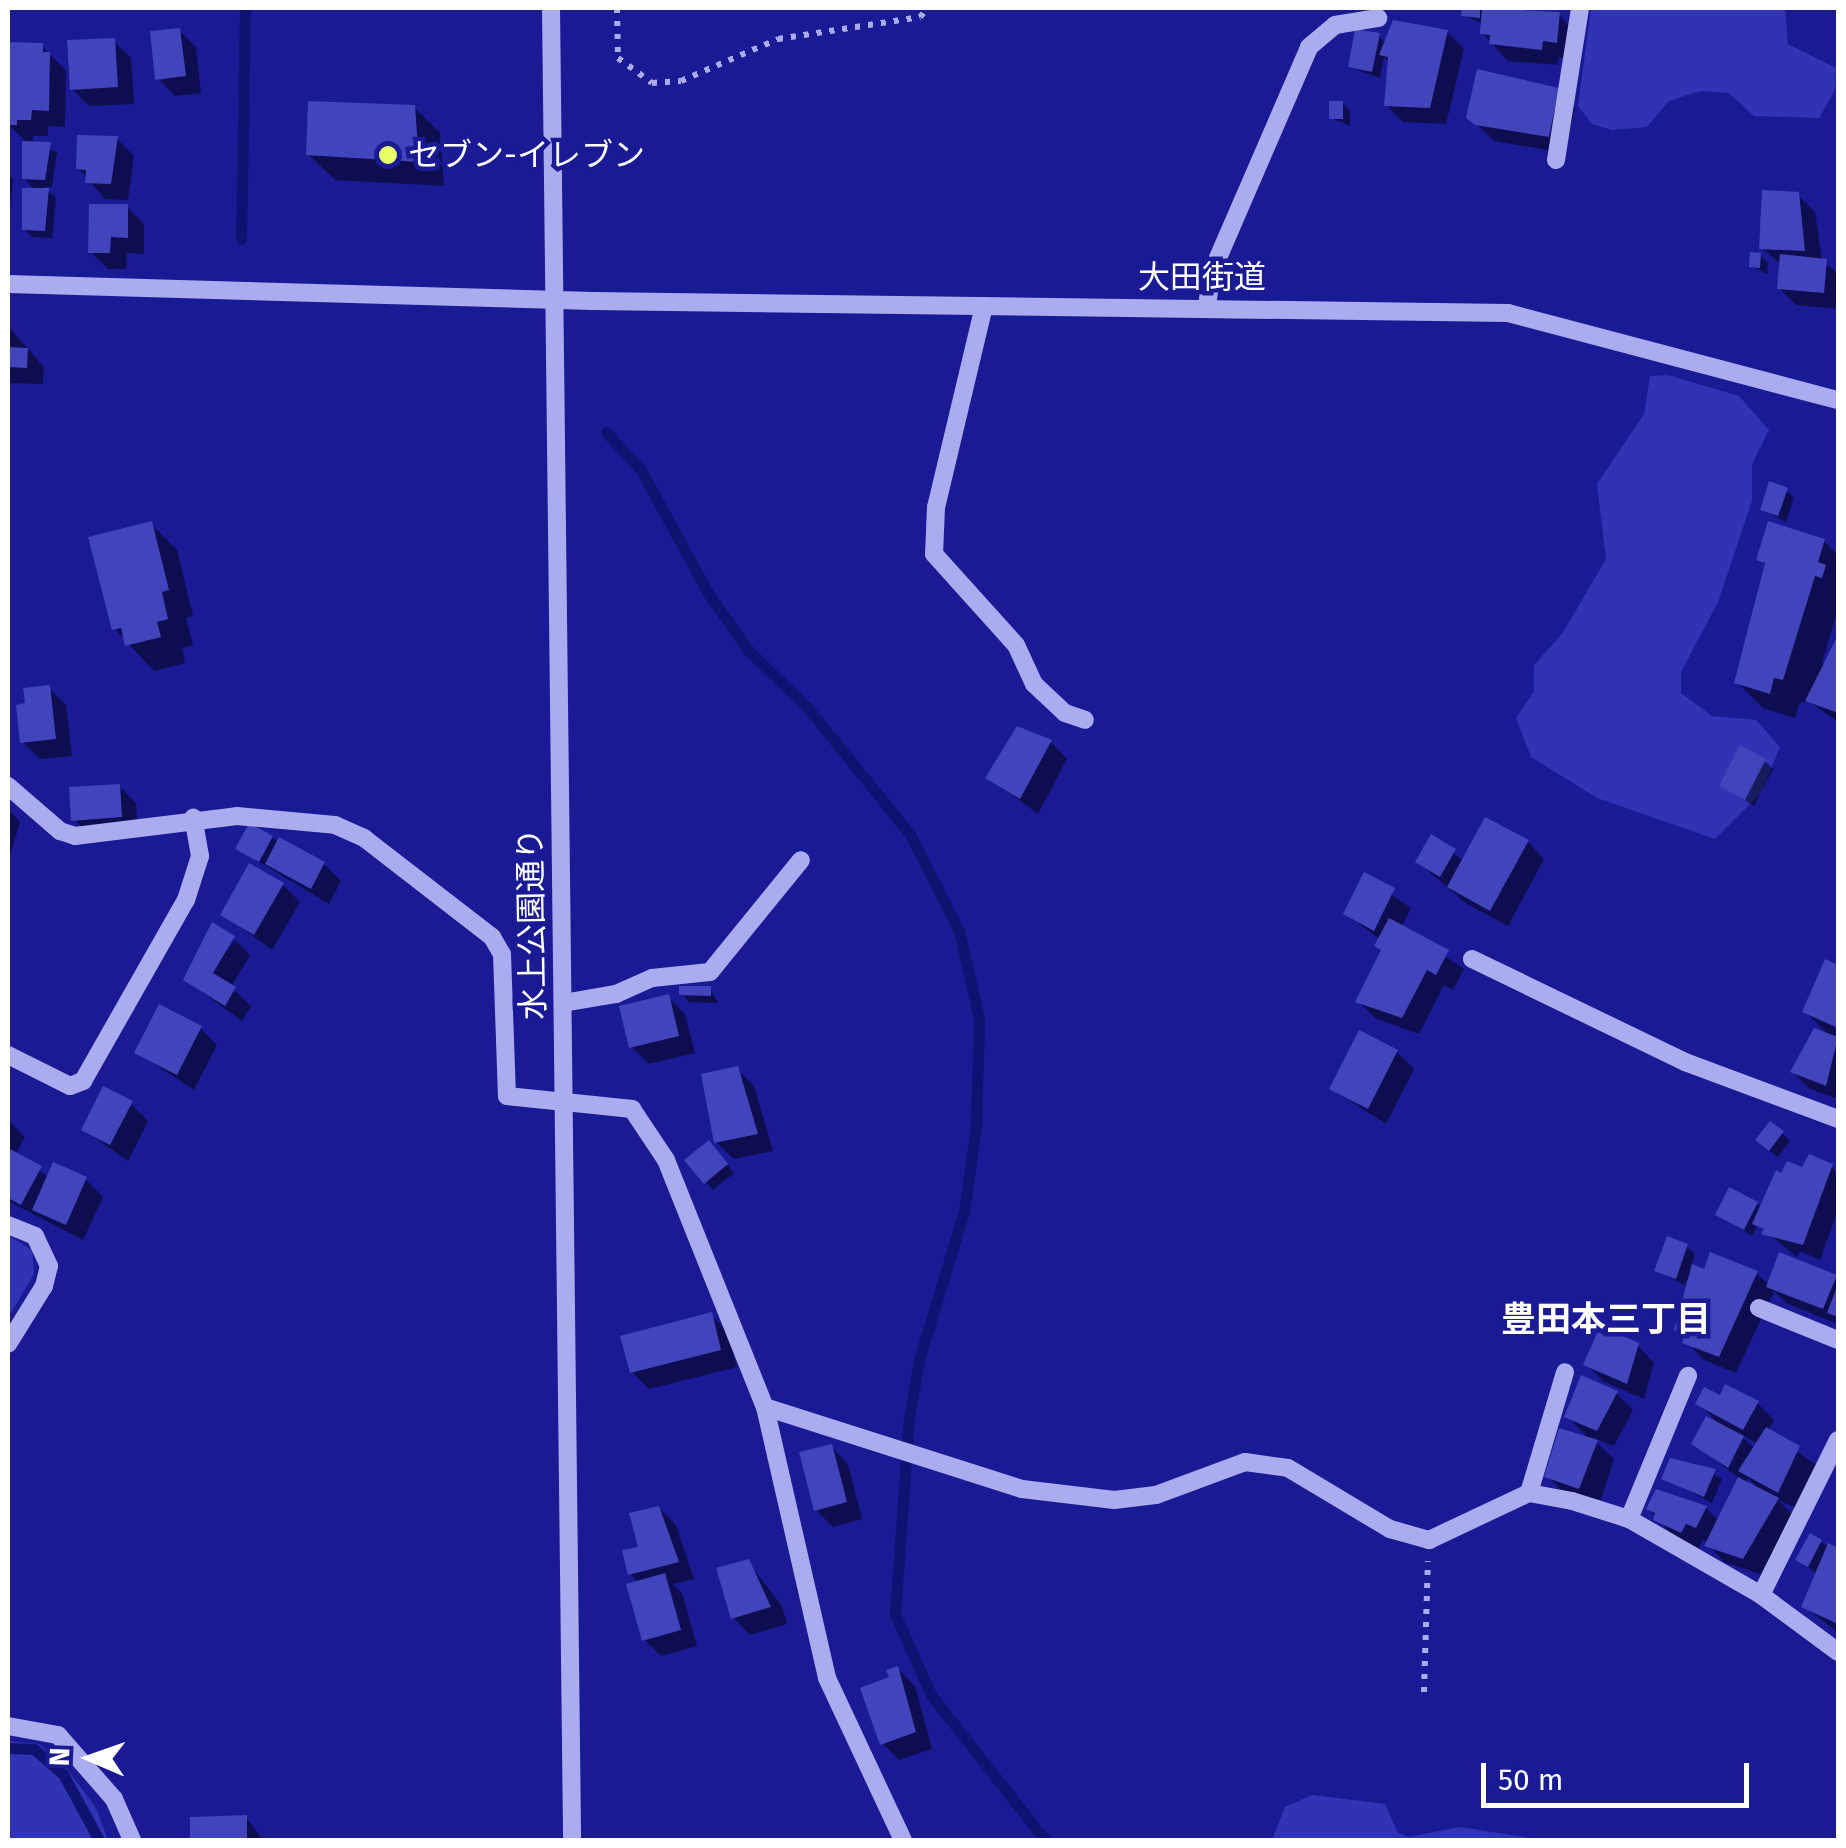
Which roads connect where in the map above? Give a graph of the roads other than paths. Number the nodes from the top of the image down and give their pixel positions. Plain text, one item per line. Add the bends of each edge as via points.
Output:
1 (550, 8) edge
2 (1580, 8) edge
3 (1378, 18) dead end
4 (1556, 160) dead end
5 (8, 284) edge
6 (554, 300) junction
7 (984, 306) junction
8 (1207, 306) junction
9 (1838, 400) edge
10 (1084, 720) dead end
11 (8, 786) edge
12 (194, 818) junction
13 (801, 860) dead end
14 (1472, 959) dead end
15 (563, 1003) junction
16 (8, 1055) edge
17 (565, 1102) junction
18 (1838, 1119) edge
19 (8, 1224) edge
20 (1760, 1308) dead end
21 (1838, 1340) edge
22 (8, 1344) edge
23 (1566, 1372) dead end
24 (1688, 1376) dead end
25 (765, 1407) junction
26 (1838, 1440) edge
27 (1529, 1493) junction
28 (1629, 1519) junction
29 (1761, 1594) junction
30 (1838, 1652) edge
31 (8, 1726) edge
32 (132, 1840) edge
33 (572, 1840) edge
34 (903, 1840) edge

1 - 6 street, 水上公園通り
2 - 4 street
3 - 8 street via 1335,24 1309,47 1211,274
5 - 6 street, 大田街道
6 - 7 street, 大田街道
6 - 15 street, 水上公園通り
7 - 8 street, 大田街道
7 - 10 street via 936,506 934,554 1016,644 1034,684 1065,713
8 - 9 street, 大田街道 via 1508,313
11 - 12 street via 75,836
12 - 16 street via 200,856 186,900 83,1081 70,1086
12 - 17 street via 335,826 364,838 472,917 502,954 508,1096
13 - 15 street via 710,972 652,978 616,994
14 - 18 street via 1684,1062
15 - 17 street, 水上公園通り
17 - 25 street via 632,1109 651,1131
17 - 33 street, 水上公園通り
19 - 22 street via 35,1236 49,1266
20 - 21 street
23 - 27 street
24 - 28 street
25 - 27 street via 1022,1489 1114,1500 1156,1495 1244,1462 1288,1468 1390,1529 1429,1540
25 - 34 street via 827,1678
26 - 29 street
27 - 28 street
28 - 29 street
29 - 30 street
31 - 32 street via 58,1735 114,1800

